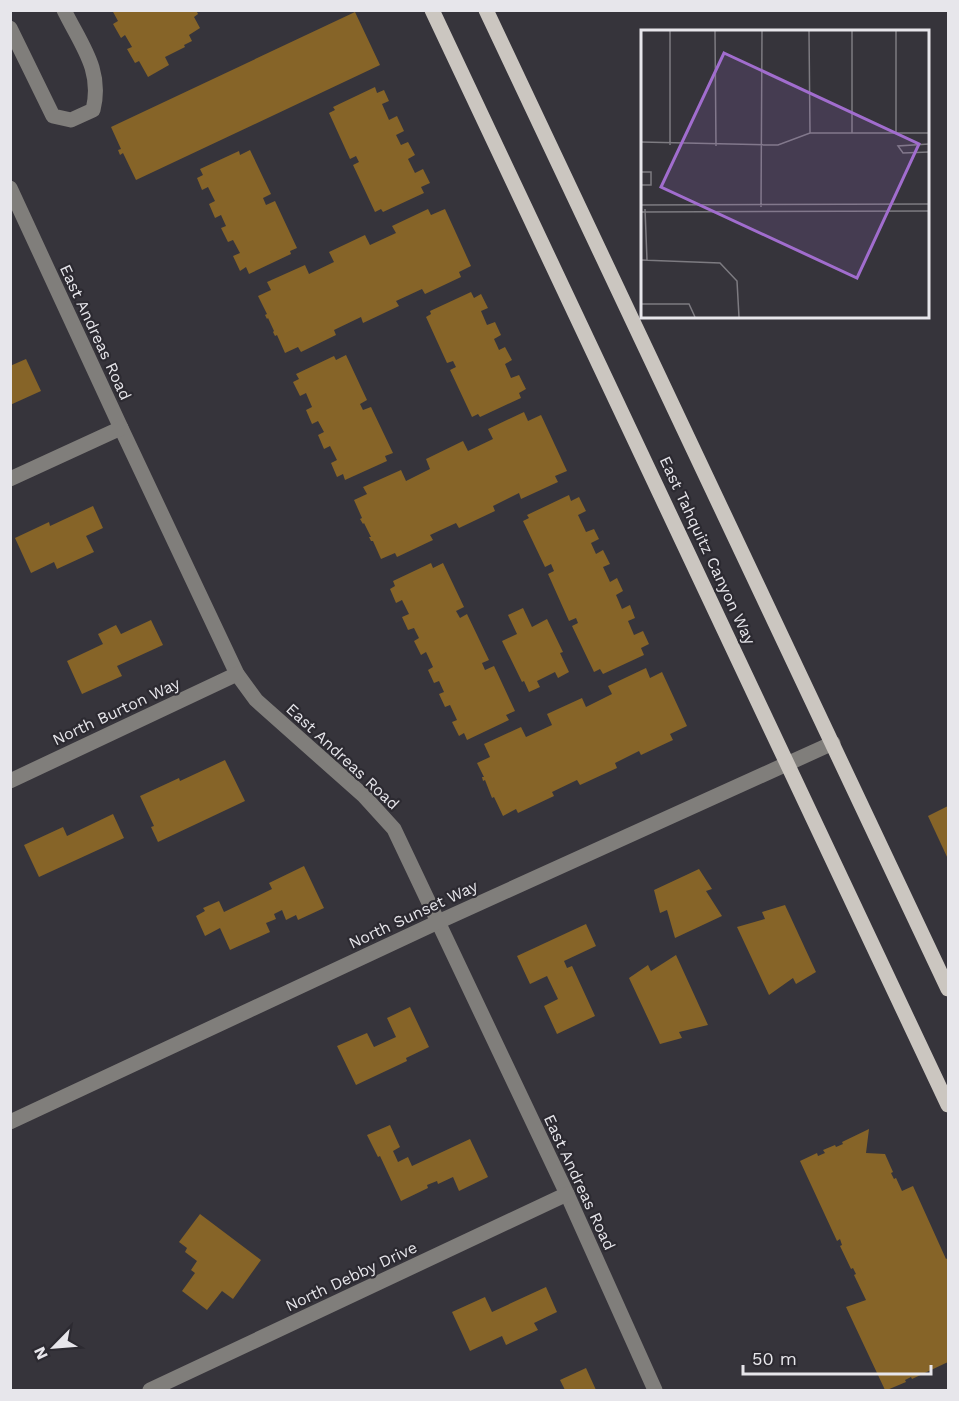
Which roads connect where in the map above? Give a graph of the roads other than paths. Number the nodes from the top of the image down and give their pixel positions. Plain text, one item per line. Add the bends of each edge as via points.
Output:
1 (64, 10) edge
2 (432, 10) edge
3 (486, 10) edge
4 (10, 28) edge
5 (10, 188) edge
6 (121, 428) junction
7 (10, 479) edge
8 (237, 674) junction
9 (833, 743) junction
10 (788, 763) junction
11 (10, 781) edge
12 (438, 922) junction
13 (948, 989) edge
14 (948, 1106) edge
15 (10, 1122) edge
16 (567, 1194) junction
17 (150, 1390) edge
18 (655, 1390) edge

1 - 4 street via 94,71 97,93 93,110 71,120 53,116
2 - 10 main road, East Tahquitz Canyon Way
3 - 9 main road, East Tahquitz Canyon Way
5 - 6 street, East Andreas Road
6 - 7 street
6 - 8 street, East Andreas Road
8 - 11 street, North Burton Way
8 - 12 street, East Andreas Road via 256,700 364,796 394,829
9 - 10 street, North Sunset Way
9 - 13 main road, East Tahquitz Canyon Way
10 - 12 street, North Sunset Way
10 - 14 main road, East Tahquitz Canyon Way
12 - 15 street, North Sunset Way
12 - 16 street, East Andreas Road
16 - 17 street, North Debby Drive
16 - 18 street, East Andreas Road

